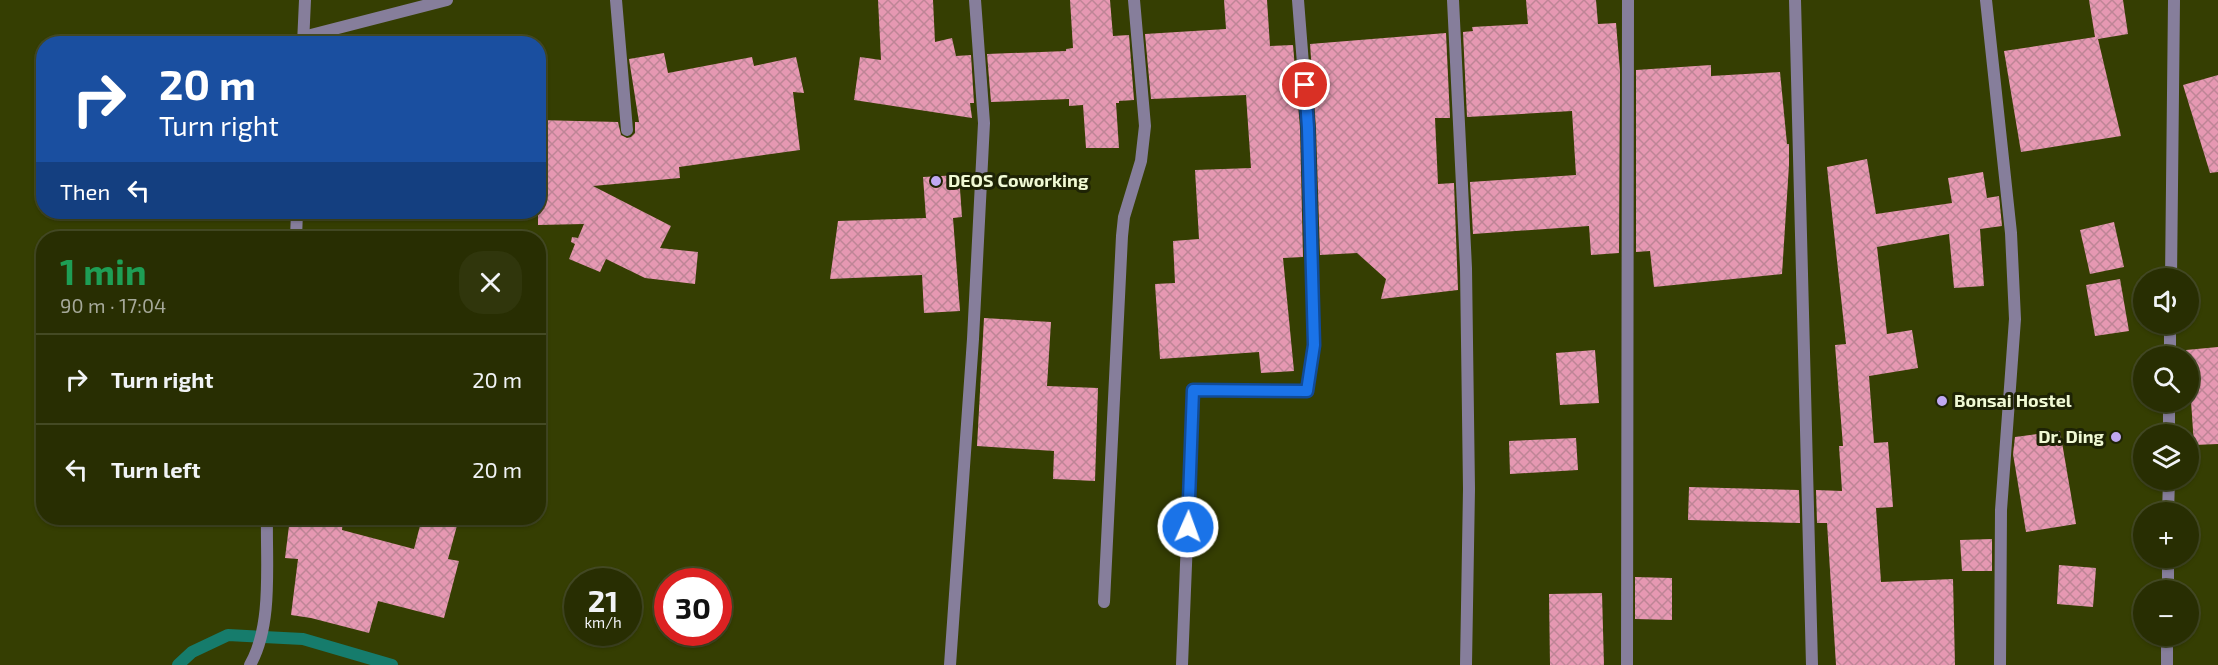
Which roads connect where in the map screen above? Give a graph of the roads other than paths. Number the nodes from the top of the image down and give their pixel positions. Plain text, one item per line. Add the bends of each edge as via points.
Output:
1 (305, 0) edge
2 (447, 0) edge
3 (616, 0) edge
4 (975, 0) edge
5 (1134, 0) edge
6 (1298, 0) edge
7 (1453, 0) edge
8 (1628, 0) edge
9 (1795, 0) edge
10 (1986, 0) edge
11 (2174, 0) edge
12 (303, 36) edge
13 (317, 36) edge
14 (627, 130) dead end
15 (2171, 268) edge
16 (267, 525) edge
17 (1104, 602) dead end
18 (2168, 646) edge
19 (250, 665) edge
20 (950, 665) edge
21 (1182, 665) edge
22 (1466, 665) edge
23 (1627, 665) edge
24 (1812, 665) edge
25 (2000, 665) edge
26 (2167, 665) edge

1 - 12 street
2 - 13 street
3 - 14 street
4 - 20 street via 984,123
5 - 17 street via 1145,126 1141,161 1122,236
6 - 21 street via 1308,128 1314,345 1307,391 1193,390
7 - 22 street via 1466,268
8 - 23 street
9 - 24 street
10 - 25 street via 2011,233 2015,320 2001,510
11 - 15 street
16 - 19 street via 264,621 258,650
18 - 26 street

